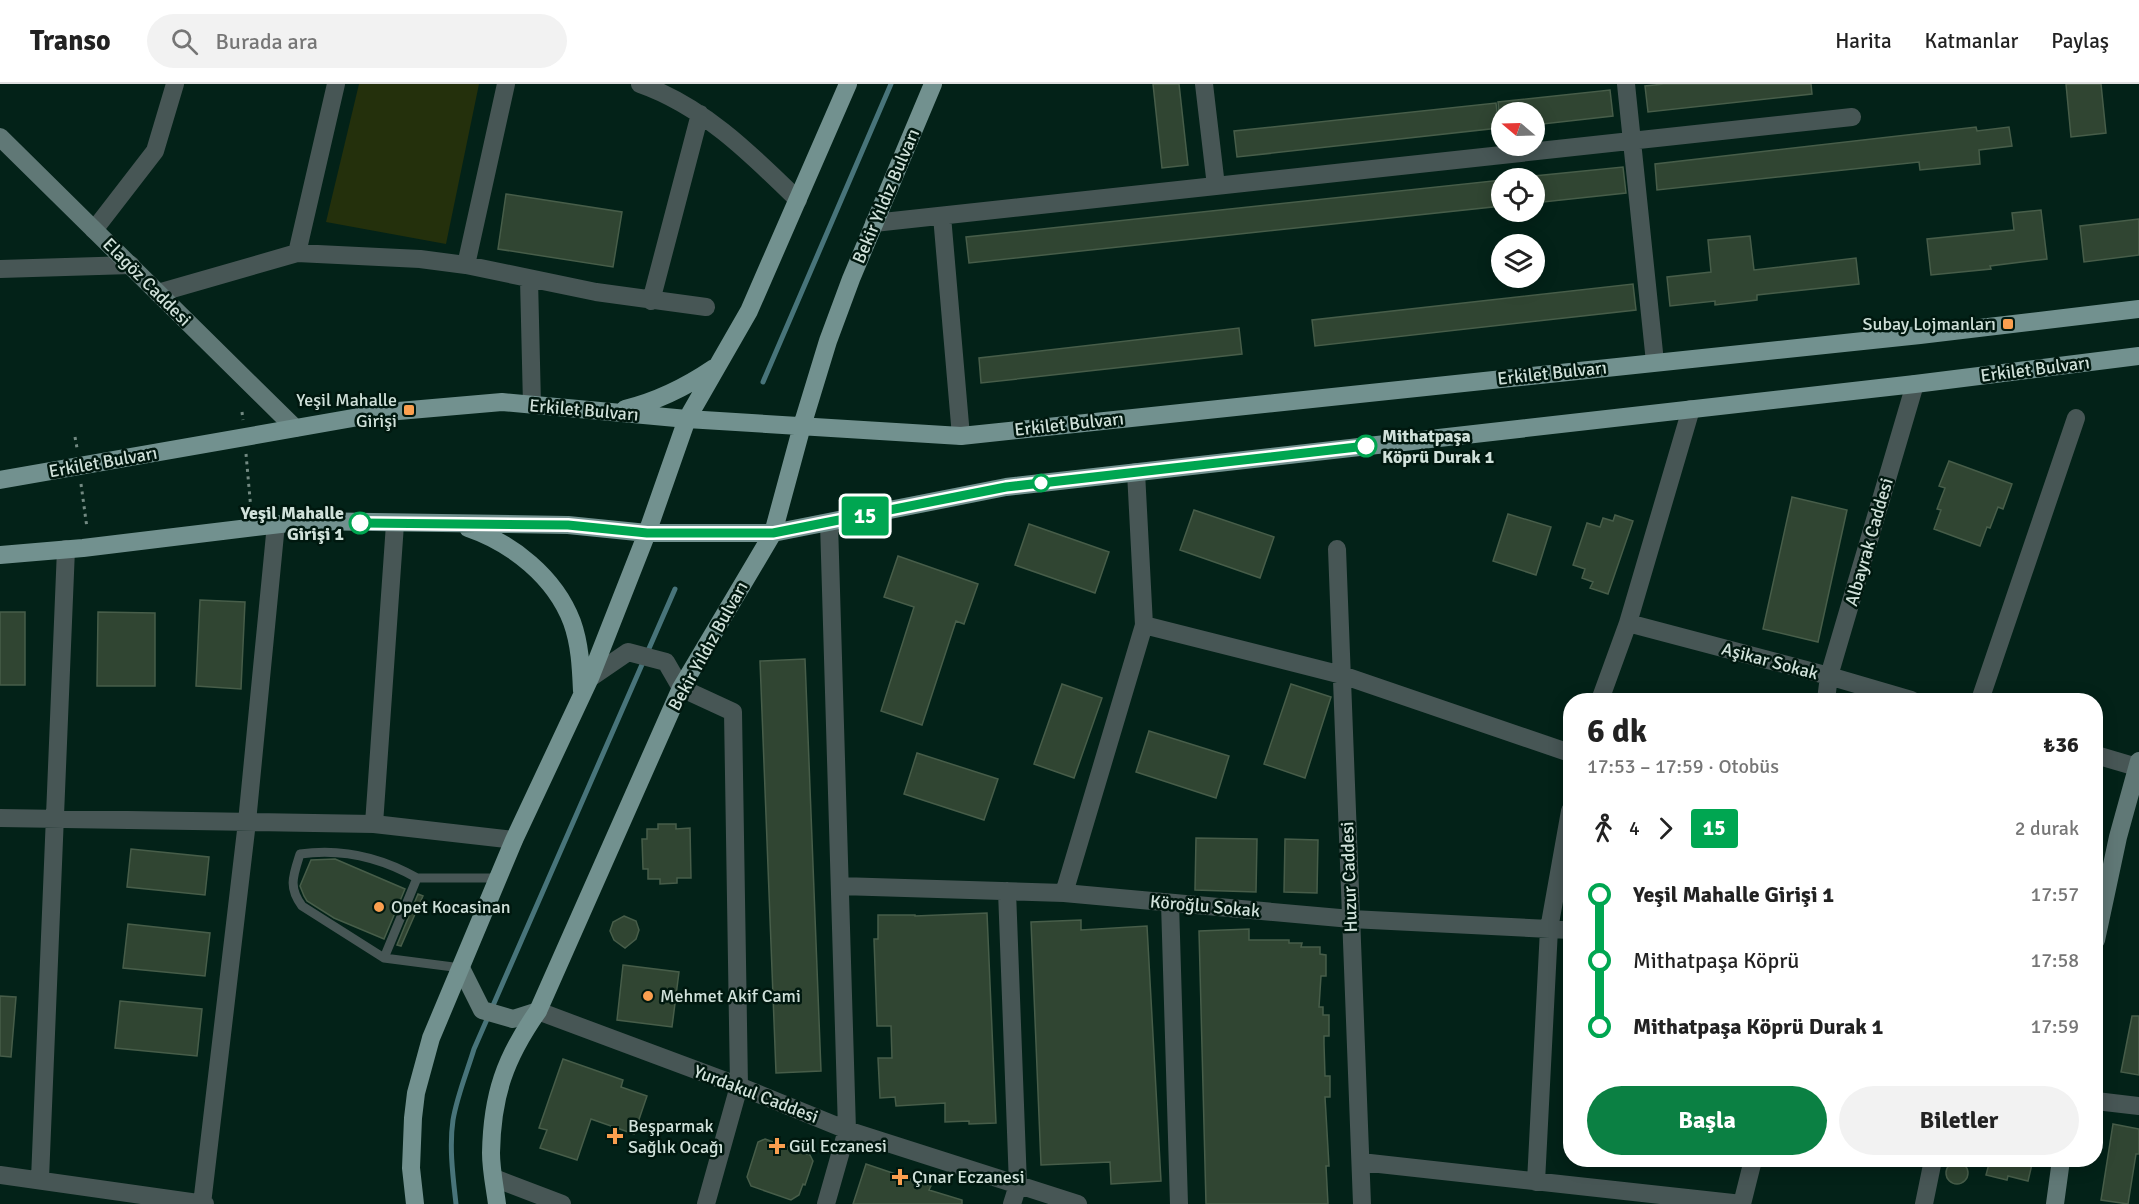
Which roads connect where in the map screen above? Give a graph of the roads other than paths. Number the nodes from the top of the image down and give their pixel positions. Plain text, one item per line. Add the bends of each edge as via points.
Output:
1 (175, 84) edge
2 (336, 84) edge
3 (506, 84) edge
4 (640, 84) edge
5 (848, 84) edge
6 (933, 84) edge
7 (1204, 84) edge
8 (1626, 84) edge
9 (700, 114) junction
10 (1852, 117) dead end
11 (0, 136) edge
12 (1632, 141) junction
13 (1216, 186) junction
14 (798, 200) junction
15 (942, 216) junction
16 (874, 223) junction
17 (94, 230) junction
18 (297, 253) junction
19 (466, 265) junction
20 (130, 266) junction
21 (0, 269) edge
22 (529, 279) junction
23 (158, 293) junction
24 (651, 301) junction
25 (706, 307) dead end
26 (2139, 309) edge
27 (2139, 356) edge
28 (1655, 362) junction
29 (718, 365) junction
30 (1915, 384) junction
31 (532, 405) junction
32 (1691, 409) junction
33 (612, 412) junction
34 (2076, 418) dead end
35 (687, 419) junction
36 (802, 426) junction
37 (295, 428) junction
38 (961, 436) junction
39 (1136, 472) junction
40 (0, 480) edge
41 (829, 523) junction
42 (276, 524) junction
43 (395, 524) junction
44 (457, 524) junction
45 (647, 533) junction
46 (773, 533) junction
47 (66, 549) junction
48 (1337, 549) dead end
49 (0, 555) edge
50 (1628, 623) junction
51 (1144, 625) junction
52 (1342, 675) junction
53 (1829, 676) junction
54 (591, 678) junction
55 (681, 688) junction
56 (1603, 693) edge
57 (1827, 693) edge
58 (1887, 693) edge
59 (1982, 693) edge
60 (582, 695) junction
61 (1563, 751) edge
62 (2103, 756) edge
63 (2138, 764) edge
64 (0, 819) edge
65 (55, 819) junction
66 (247, 822) junction
67 (374, 824) junction
68 (514, 840) junction
69 (1563, 850) edge
70 (417, 878) junction
71 (498, 878) junction
72 (840, 886) junction
73 (1007, 891) junction
74 (1064, 893) junction
75 (2103, 896) edge
76 (1170, 903) junction
77 (1351, 919) junction
78 (1549, 929) junction
79 (1563, 930) edge
80 (384, 958) junction
81 (461, 968) junction
82 (538, 1011) junction
83 (739, 1086) junction
84 (2103, 1102) edge
85 (2139, 1106) edge
86 (848, 1130) junction
87 (1361, 1162) junction
88 (1751, 1167) edge
89 (1932, 1167) edge
90 (2060, 1167) edge
91 (0, 1175) edge
92 (494, 1178) junction
93 (40, 1179) junction
94 (1536, 1182) junction
95 (1018, 1185) junction
96 (203, 1204) edge
97 (415, 1204) edge
98 (497, 1204) edge
99 (562, 1204) edge
100 (706, 1204) edge
101 (825, 1204) edge
102 (1012, 1204) edge
103 (1078, 1204) edge
104 (1179, 1204) edge
105 (1362, 1204) edge
106 (1742, 1204) edge
107 (1924, 1204) edge
108 (2055, 1204) edge

1 - 17 street via 155,151
2 - 18 street
3 - 19 street
4 - 9 street via 675,98
5 - 14 main road
6 - 16 main road, Bekir Yıldız Bulvarı
7 - 13 street
8 - 12 street
9 - 14 street
9 - 24 street
10 - 12 street
11 - 17 street, Elagöz Caddesi
12 - 13 street
12 - 28 street
13 - 15 street
14 - 29 main road via 749,311
15 - 16 street
15 - 38 street
16 - 36 main road, Bekir Yıldız Bulvarı via 828,341
17 - 20 street, Elagöz Caddesi
18 - 19 street via 410,258
18 - 23 street
19 - 22 street
20 - 21 street
20 - 23 street, Elagöz Caddesi
22 - 24 street
22 - 31 street
23 - 37 street, Elagöz Caddesi
24 - 25 street
26 - 28 main road, Erkilet Bulvarı
27 - 30 main road, Erkilet Bulvarı
28 - 38 main road, Erkilet Bulvarı
29 - 33 main road via 688,386
29 - 35 main road
30 - 32 main road, Erkilet Bulvarı
30 - 53 street, Albayrak Caddesi
31 - 33 main road, Erkilet Bulvarı
31 - 37 main road, Erkilet Bulvarı via 502,402 387,412
32 - 39 main road, Erkilet Bulvarı
32 - 50 street
33 - 35 main road, Erkilet Bulvarı
34 - 59 street
35 - 36 main road, Erkilet Bulvarı
35 - 45 main road
36 - 38 main road, Erkilet Bulvarı
36 - 46 main road, Bekir Yıldız Bulvarı
37 - 40 main road, Erkilet Bulvarı
39 - 41 main road, Erkilet Bulvarı via 1006,487
39 - 51 street
41 - 46 main road, Erkilet Bulvarı
41 - 72 street
42 - 43 main road, Erkilet Bulvarı
42 - 47 main road, Erkilet Bulvarı
42 - 66 street
43 - 44 main road, Erkilet Bulvarı
43 - 67 street
44 - 45 main road, Erkilet Bulvarı via 568,525
44 - 60 main road via 514,551 553,587 576,636
45 - 46 main road, Erkilet Bulvarı
45 - 54 main road
46 - 55 main road, Bekir Yıldız Bulvarı
47 - 49 main road, Erkilet Bulvarı
47 - 65 street
48 - 52 street, Huzur Caddesi
50 - 53 street, Aşikar Sokak
50 - 56 street
51 - 52 street
51 - 74 street
52 - 61 street
52 - 77 street, Huzur Caddesi
53 - 57 street, Albayrak Caddesi
53 - 58 street, Aşikar Sokak
54 - 55 street via 628,652 666,662
54 - 60 main road
55 - 82 main road, Bekir Yıldız Bulvarı
55 - 83 street via 734,712
60 - 68 main road
62 - 63 street
63 - 75 street
64 - 65 street
65 - 66 street
65 - 93 street
66 - 67 street
66 - 96 street
67 - 68 street
68 - 71 main road
69 - 78 street
70 - 71 lane
70 - 80 lane
70 - 80 lane via 395,865 371,858 323,851 300,854 292,887 302,906
71 - 81 main road
72 - 73 street, Köroğlu Sokak
72 - 86 street
73 - 74 street, Köroğlu Sokak
73 - 95 street
74 - 76 street, Köroğlu Sokak
76 - 77 street, Köroğlu Sokak
76 - 104 street
77 - 78 street, Köroğlu Sokak
77 - 87 street, Huzur Caddesi
78 - 79 street, Köroğlu Sokak
78 - 94 street
80 - 81 lane
81 - 82 street via 482,1010 513,1019
81 - 97 main road via 431,1038 416,1093 411,1143
82 - 83 street, Yurdakul Caddesi
82 - 92 main road, Bekir Yıldız Bulvarı via 517,1040 503,1070 493,1126
83 - 86 street, Yurdakul Caddesi
83 - 100 street
84 - 85 street
86 - 95 street, Yurdakul Caddesi
86 - 101 street
87 - 94 street
87 - 105 street, Huzur Caddesi
88 - 106 street
89 - 107 street
90 - 108 street
91 - 93 street
92 - 98 main road, Bekir Yıldız Bulvarı
92 - 99 street
93 - 96 street
94 - 106 street
95 - 102 street
95 - 103 street, Yurdakul Caddesi

